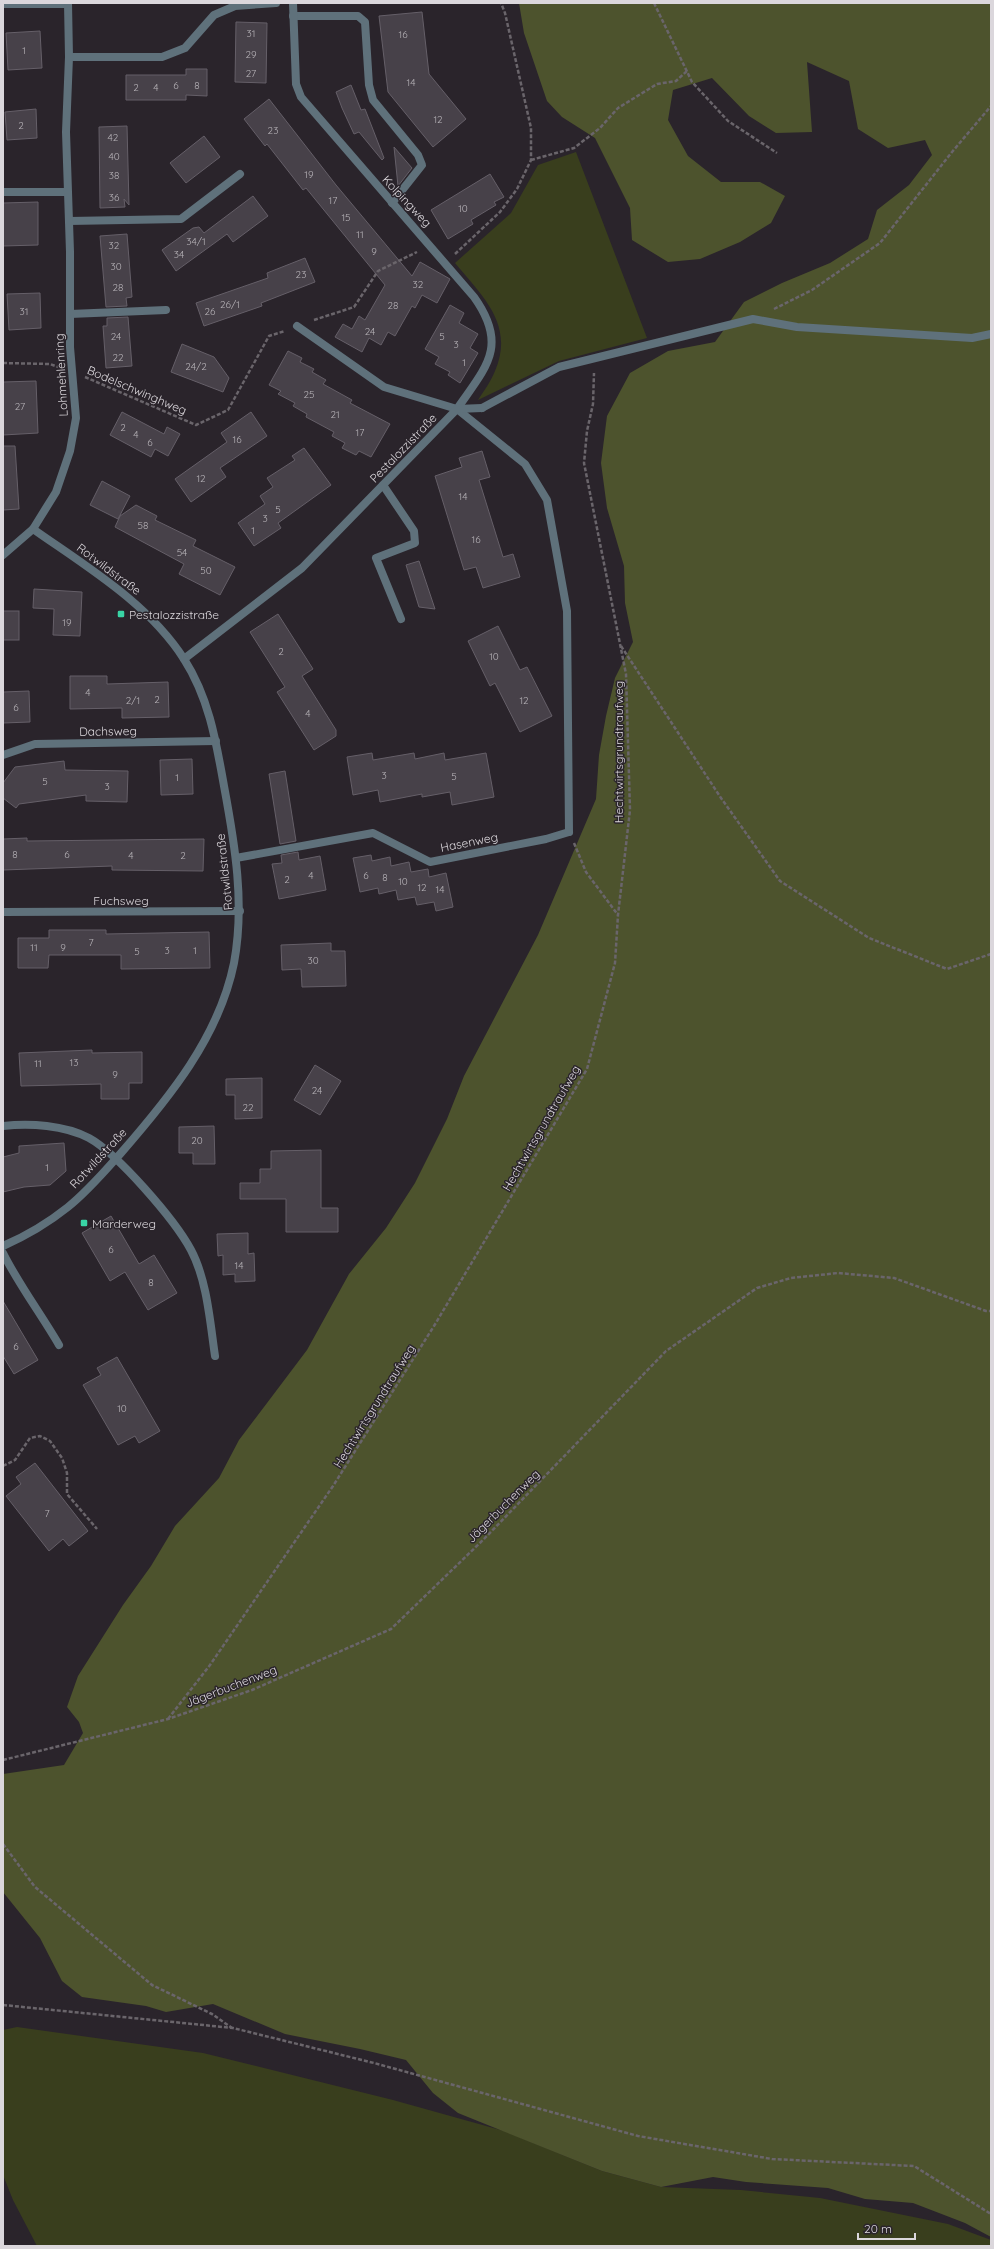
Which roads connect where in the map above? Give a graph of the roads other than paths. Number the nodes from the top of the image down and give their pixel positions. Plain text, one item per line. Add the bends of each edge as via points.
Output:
1 (276, 3) edge
2 (293, 3) edge
3 (3, 4) edge
4 (68, 4) edge
5 (293, 16) junction
6 (69, 57) junction
7 (240, 174) dead end
8 (3, 192) edge
9 (67, 192) junction
10 (392, 203) junction
11 (69, 221) junction
12 (166, 310) dead end
13 (70, 314) junction
14 (298, 326) dead end
15 (991, 334) edge
16 (457, 409) junction
17 (383, 485) junction
18 (33, 529) junction
19 (3, 555) edge
20 (401, 619) dead end
21 (184, 659) junction
22 (216, 741) junction
23 (3, 755) edge
24 (236, 858) junction
25 (240, 911) junction
26 (3, 912) edge
27 (3, 1126) edge
28 (115, 1159) junction
29 (3, 1246) edge
30 (3, 1253) edge
31 (59, 1346) dead end
32 (215, 1356) dead end

1 - 6 street via 235,6 214,15 185,48 162,57
2 - 5 street, Kolpingweg
3 - 4 street
4 - 6 street, Lohmehlenring
5 - 10 street, Kolpingweg via 296,84 300,97
5 - 10 street via 358,16 365,22 369,85 373,100 418,155 422,165
6 - 9 street, Lohmehlenring
7 - 11 street via 181,219
8 - 9 street
9 - 11 street, Lohmehlenring
10 - 16 street, Kolpingweg via 446,263 485,312 493,343 486,366
11 - 13 street, Lohmehlenring
12 - 13 street
13 - 18 street, Lohmehlenring via 76,418 70,451 56,492
14 - 16 street, Pestalozzistraße via 384,387
15 - 16 street, Pestalozzistraße via 972,338 797,327 753,319 559,367 482,408
16 - 17 street, Pestalozzistraße
16 - 24 street, Hasenweg via 525,464 547,500 567,611 569,832 430,862 373,833
17 - 20 street via 414,531 415,543 376,558
17 - 21 street, Pestalozzistraße via 302,568
18 - 19 street, Lohmehlenring
18 - 21 street, Rotwildstraße via 135,602 170,639
21 - 22 street, Rotwildstraße via 208,706
22 - 23 street, Dachsweg via 35,744
22 - 24 street, Rotwildstraße
24 - 25 street, Rotwildstraße
25 - 26 street, Fuchsweg
25 - 28 street, Rotwildstraße via 233,964 219,1012 193,1061 148,1122
27 - 28 street via 62,1128 89,1138
28 - 29 street, Rotwildstraße via 69,1206 48,1222
28 - 32 street via 157,1202 191,1250 207,1300
30 - 31 street

